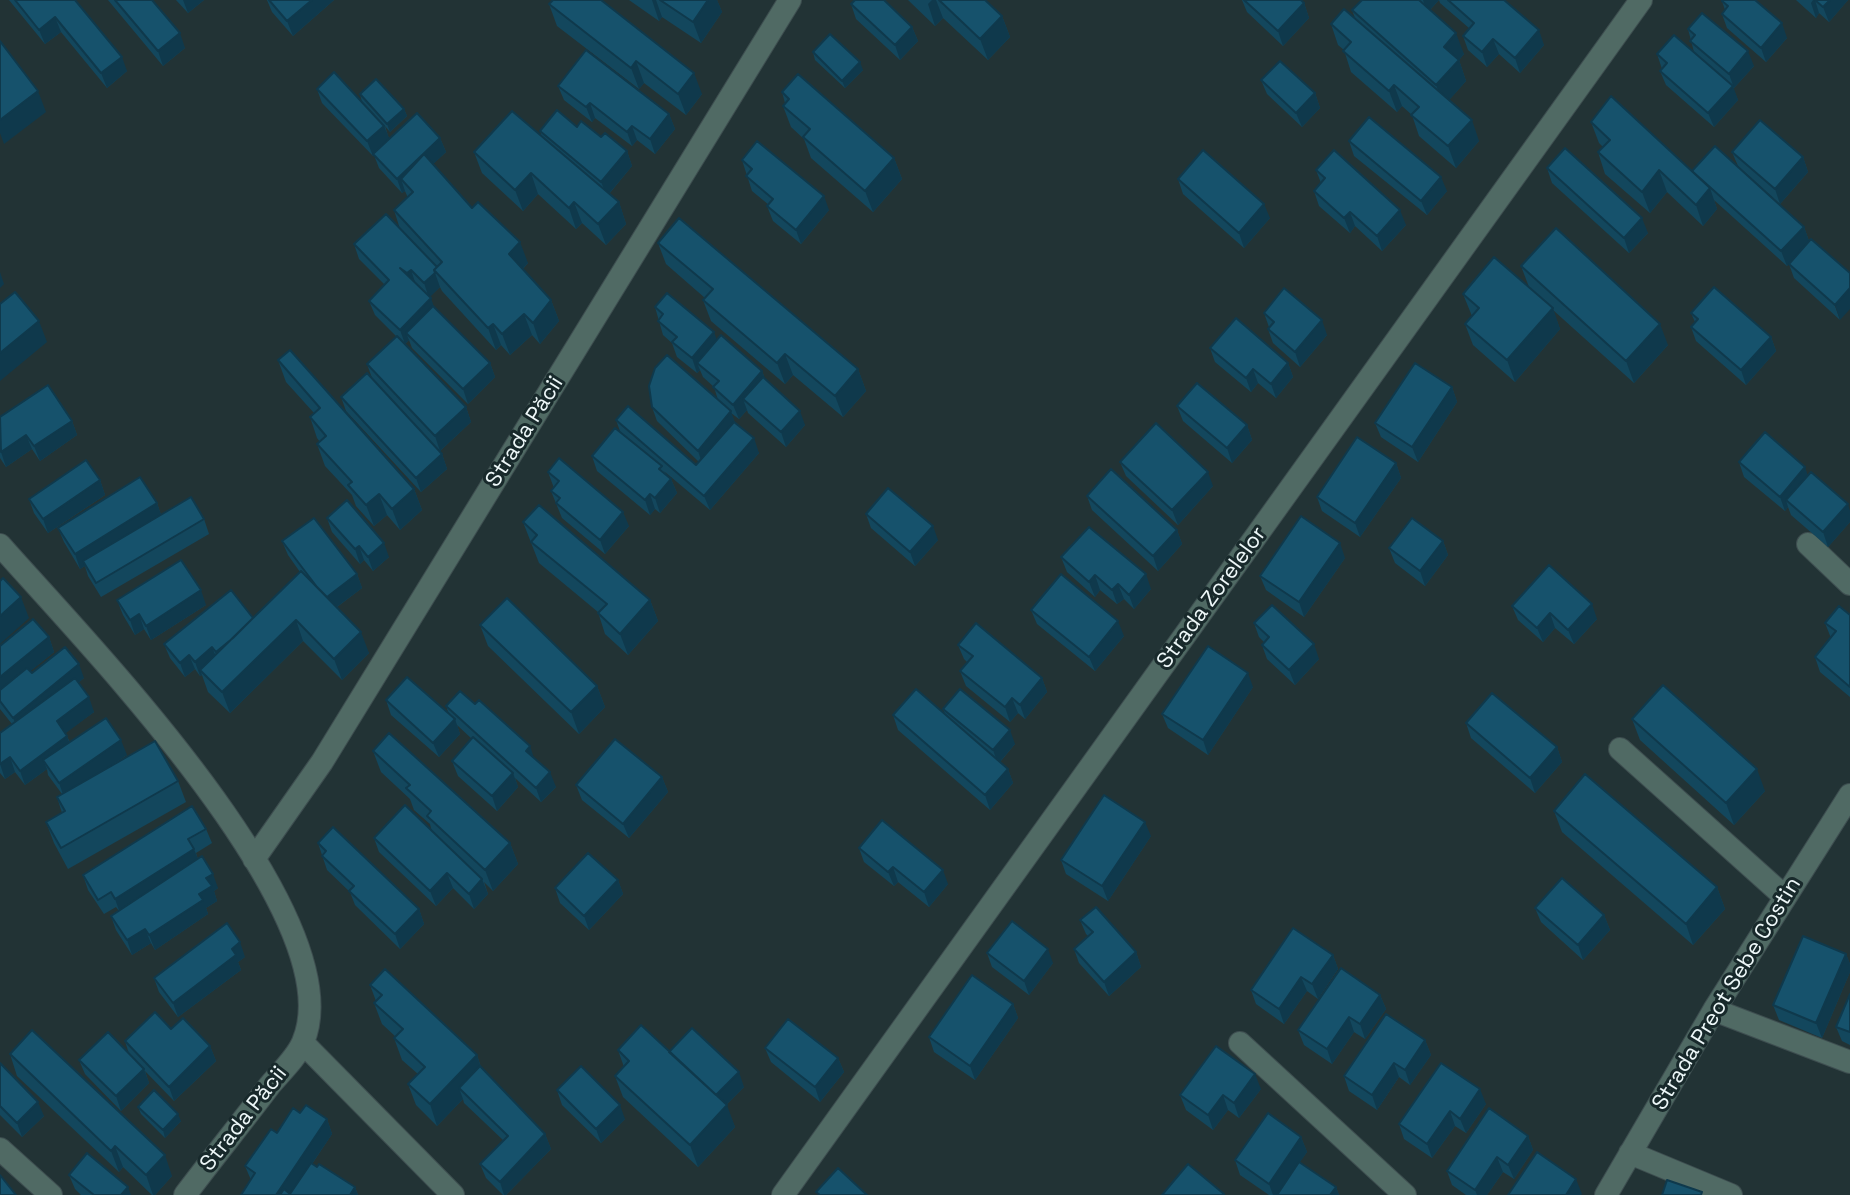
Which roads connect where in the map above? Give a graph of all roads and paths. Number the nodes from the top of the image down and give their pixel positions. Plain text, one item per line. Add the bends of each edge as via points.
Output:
1 (790, 0) edge
2 (1641, 0) edge
3 (1808, 544) dead end
4 (0, 545) edge
5 (1850, 584) edge
6 (1620, 749) dead end
7 (1850, 795) edge
8 (254, 859) junction
9 (1785, 897) junction
10 (1714, 1010) junction
11 (303, 1043) junction
12 (1240, 1043) dead end
13 (1850, 1062) edge
14 (0, 1149) edge
15 (1630, 1153) junction
16 (51, 1195) edge
17 (185, 1195) edge
18 (453, 1195) edge
19 (783, 1195) edge
20 (1405, 1195) edge
21 (1606, 1195) edge
22 (1731, 1195) edge

1 - 8 street, Strada Păcii via 322,762
2 - 19 street, Strada Zorelelor
3 - 5 street
4 - 8 street via 187,760
6 - 9 street
7 - 9 street, Strada Preot Sebe Costin
8 - 11 street via 289,924 309,982
9 - 10 street, Strada Preot Sebe Costin
10 - 13 street
10 - 15 street, Strada Preot Sebe Costin
11 - 17 street, Strada Păcii
11 - 18 street
12 - 20 street
14 - 16 street
15 - 21 street, Strada Preot Sebe Costin
15 - 22 street

